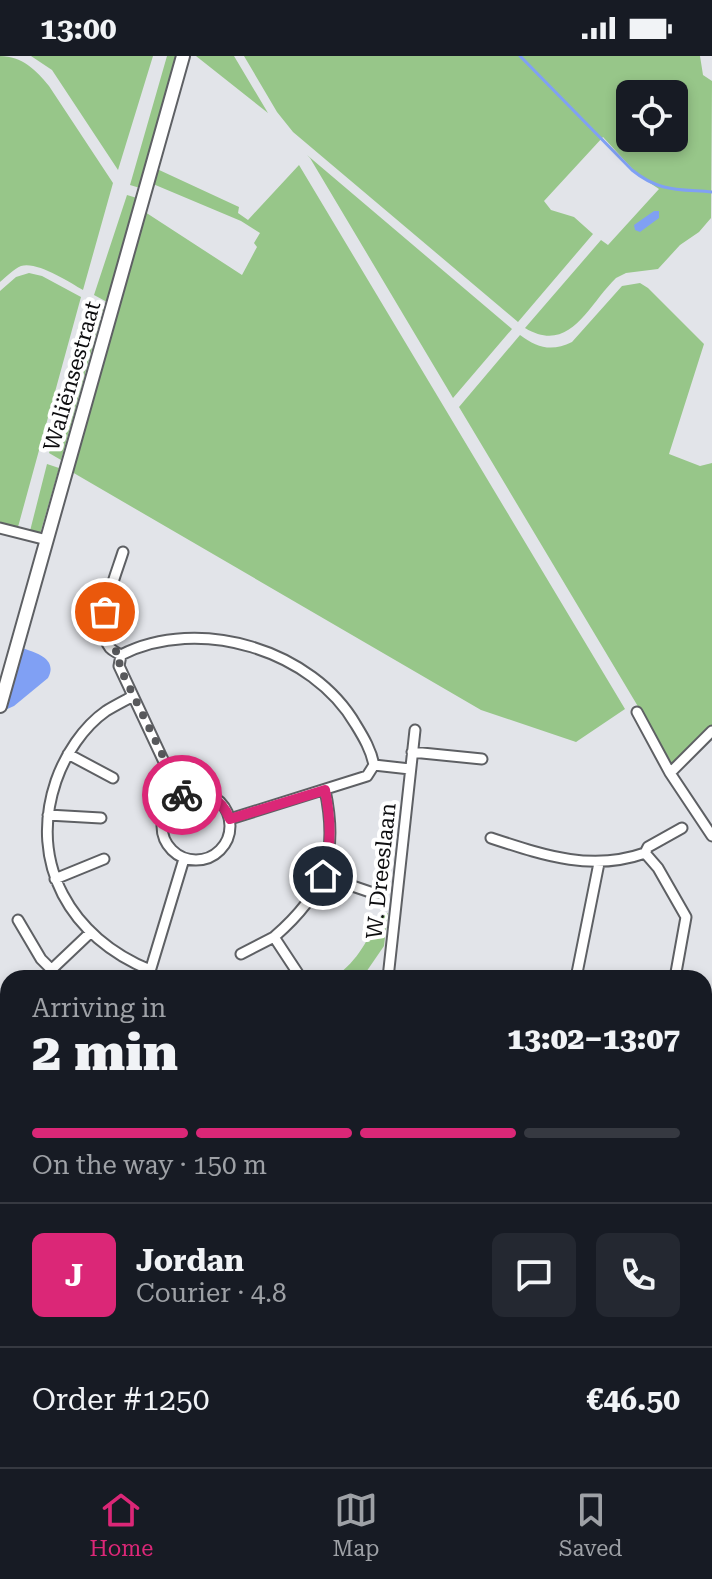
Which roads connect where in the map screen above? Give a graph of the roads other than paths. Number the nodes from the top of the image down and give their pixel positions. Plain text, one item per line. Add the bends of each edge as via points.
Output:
1 (183, 56) edge
2 (0, 528) edge
3 (47, 540) junction
4 (123, 552) dead end
5 (121, 655) junction
6 (133, 696) junction
7 (0, 706) edge
8 (637, 712) dead end
9 (415, 730) dead end
10 (712, 731) edge
11 (412, 752) junction
12 (68, 754) junction
13 (482, 759) dead end
14 (374, 765) junction
15 (410, 769) junction
16 (670, 773) junction
17 (113, 778) dead end
18 (325, 790) junction
19 (180, 796) junction
20 (48, 815) junction
21 (101, 818) dead end
22 (230, 819) junction
23 (682, 828) dead end
24 (712, 836) edge
25 (491, 838) dead end
26 (645, 853) junction
27 (104, 859) dead end
28 (184, 859) junction
29 (599, 863) junction
30 (323, 876) junction
31 (55, 879) junction
32 (376, 894) dead end
33 (18, 920) dead end
34 (90, 933) junction
35 (274, 937) junction
36 (241, 954) dead end
37 (51, 970) joint
38 (142, 970) edge
39 (150, 970) edge
40 (296, 970) edge
41 (389, 970) edge
42 (578, 970) edge
43 (676, 970) edge

1 - 3 street, Waliënsestraat
2 - 3 street
3 - 7 street, Waliënsestraat
4 - 5 street via 104,629 109,647
5 - 6 street via 119,666
5 - 14 street via 166,641 197,639 234,642 278,657 331,692 351,716
6 - 12 street via 104,712
6 - 19 street
8 - 16 street
9 - 11 street, W. Dreeslaan
10 - 16 street
11 - 13 street
11 - 15 street, W. Dreeslaan
12 - 17 street
12 - 20 street
14 - 15 street
14 - 18 street, W. Dreeslaan via 367,776
15 - 41 street, W. Dreeslaan
16 - 24 street
18 - 22 street, W. Dreeslaan
18 - 30 street via 331,843
19 - 22 street via 192,792 216,798
19 - 28 street via 163,816 161,829 165,842
20 - 21 street
20 - 31 street
22 - 28 street via 230,834 213,857
23 - 26 street
25 - 29 street via 555,858
26 - 29 street
26 - 43 street via 686,917
27 - 31 street
28 - 39 street
29 - 42 street
30 - 32 street
30 - 35 street via 299,916
31 - 34 street
33 - 37 street
34 - 37 street
34 - 38 street
35 - 36 street
35 - 40 street

